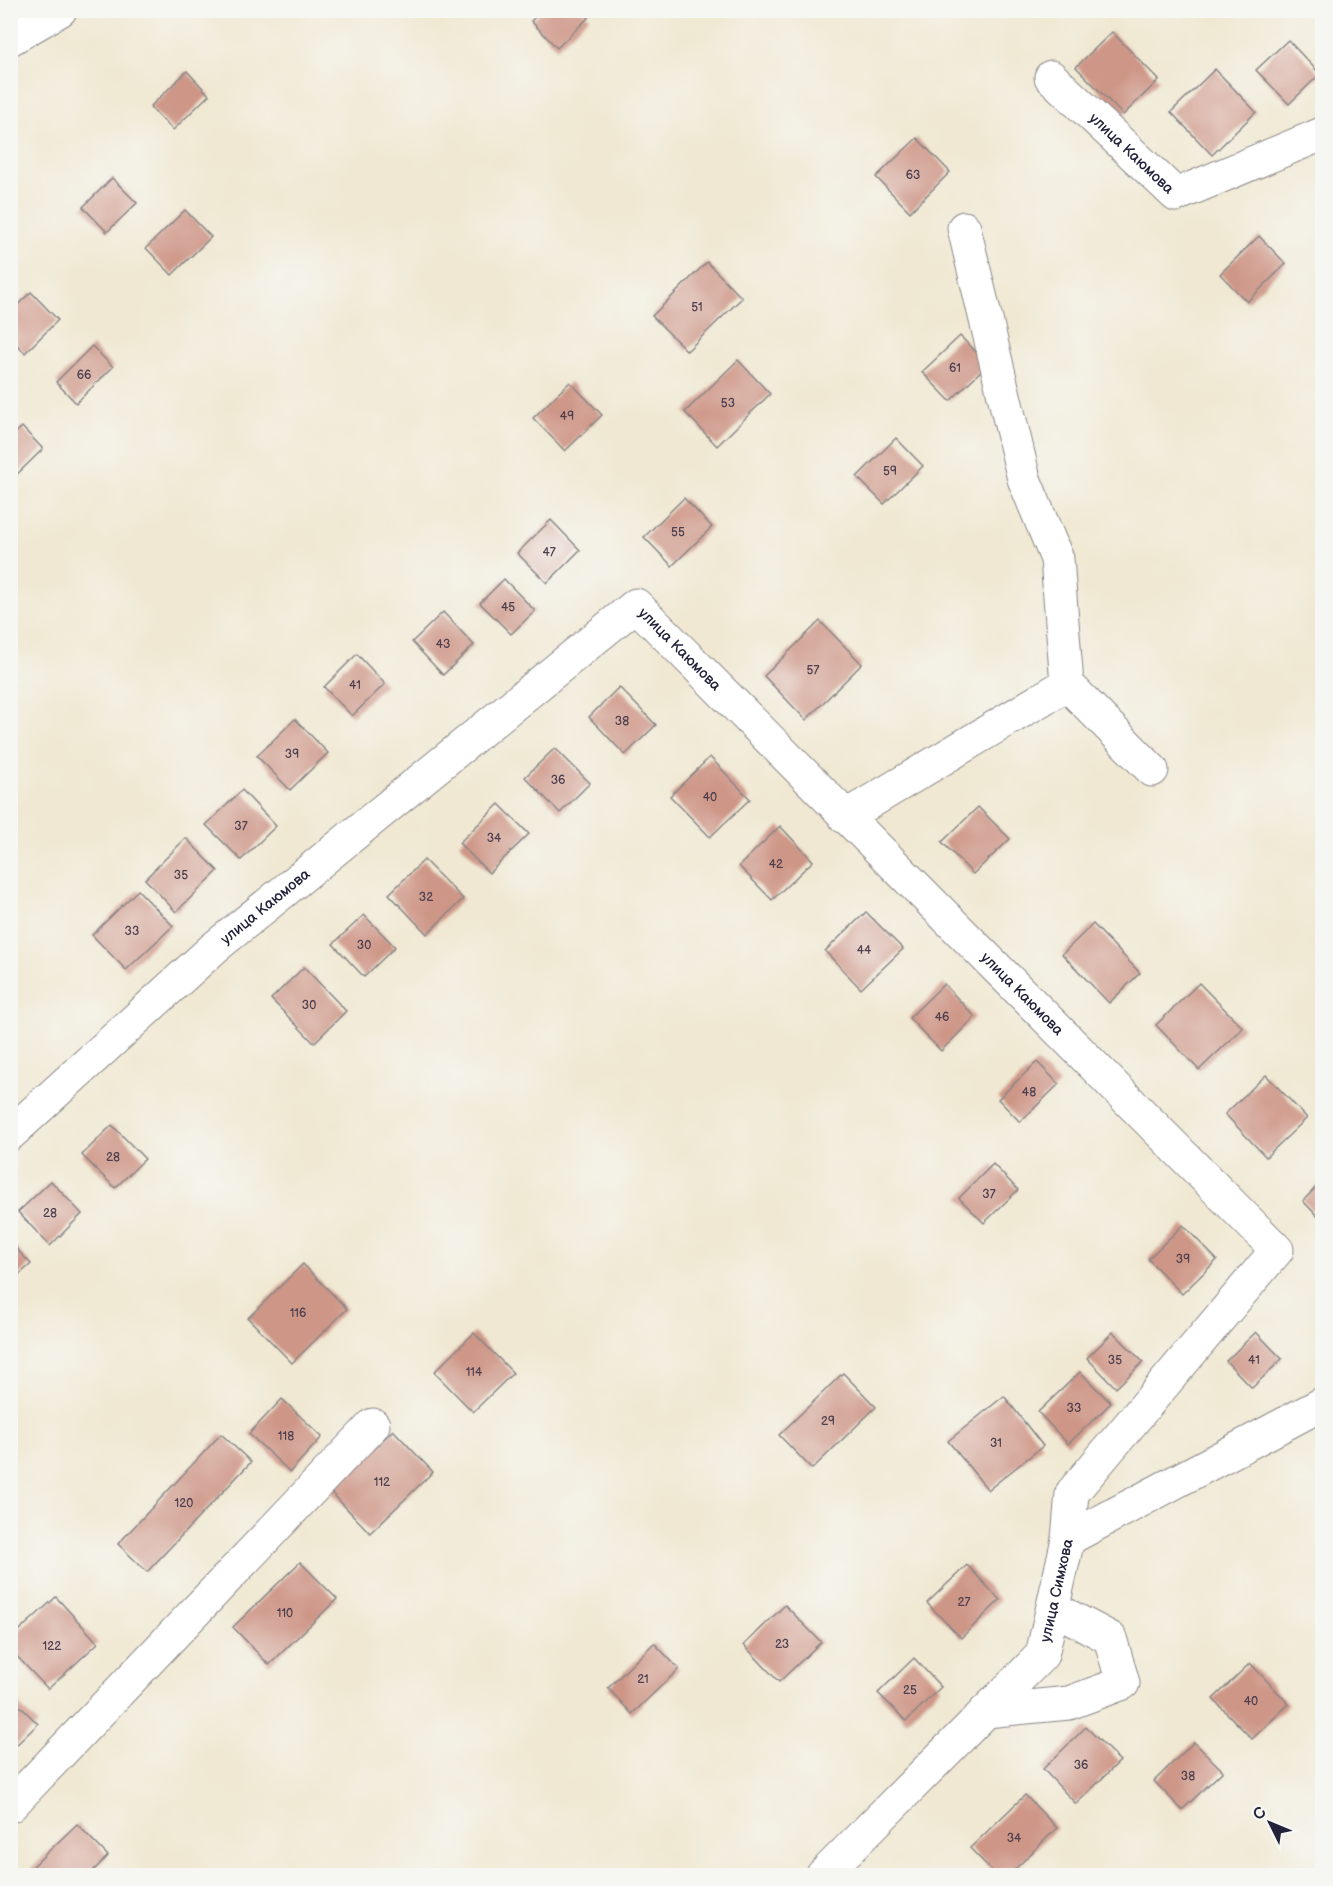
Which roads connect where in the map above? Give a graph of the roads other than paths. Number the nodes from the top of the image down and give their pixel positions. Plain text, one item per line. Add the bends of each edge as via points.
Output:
1 (60, 10) edge
2 (10, 39) edge
3 (1051, 77) dead end
4 (1323, 134) edge
5 (964, 228) dead end
6 (1066, 684) junction
7 (1152, 770) dead end
8 (845, 817) junction
9 (10, 1134) edge
10 (1323, 1404) edge
11 (373, 1425) dead end
12 (1068, 1539) junction
13 (1053, 1608) junction
14 (986, 1711) junction
15 (10, 1806) edge
16 (822, 1875) edge

1 - 2 street
3 - 4 street, улица Каюмова via 1176,195
5 - 6 street via 1024,479 1057,559
6 - 7 street
6 - 8 street
8 - 9 street, улица Каюмова via 636,605 214,948
8 - 12 street, улица Каюмова via 1277,1250 1072,1493
10 - 12 street, улица Симхова
11 - 15 street
12 - 13 street, улица Симхова
13 - 14 street, улица Симхова via 1042,1655
13 - 14 street via 1110,1638 1123,1683 1069,1702
14 - 16 street, улица Симхова

